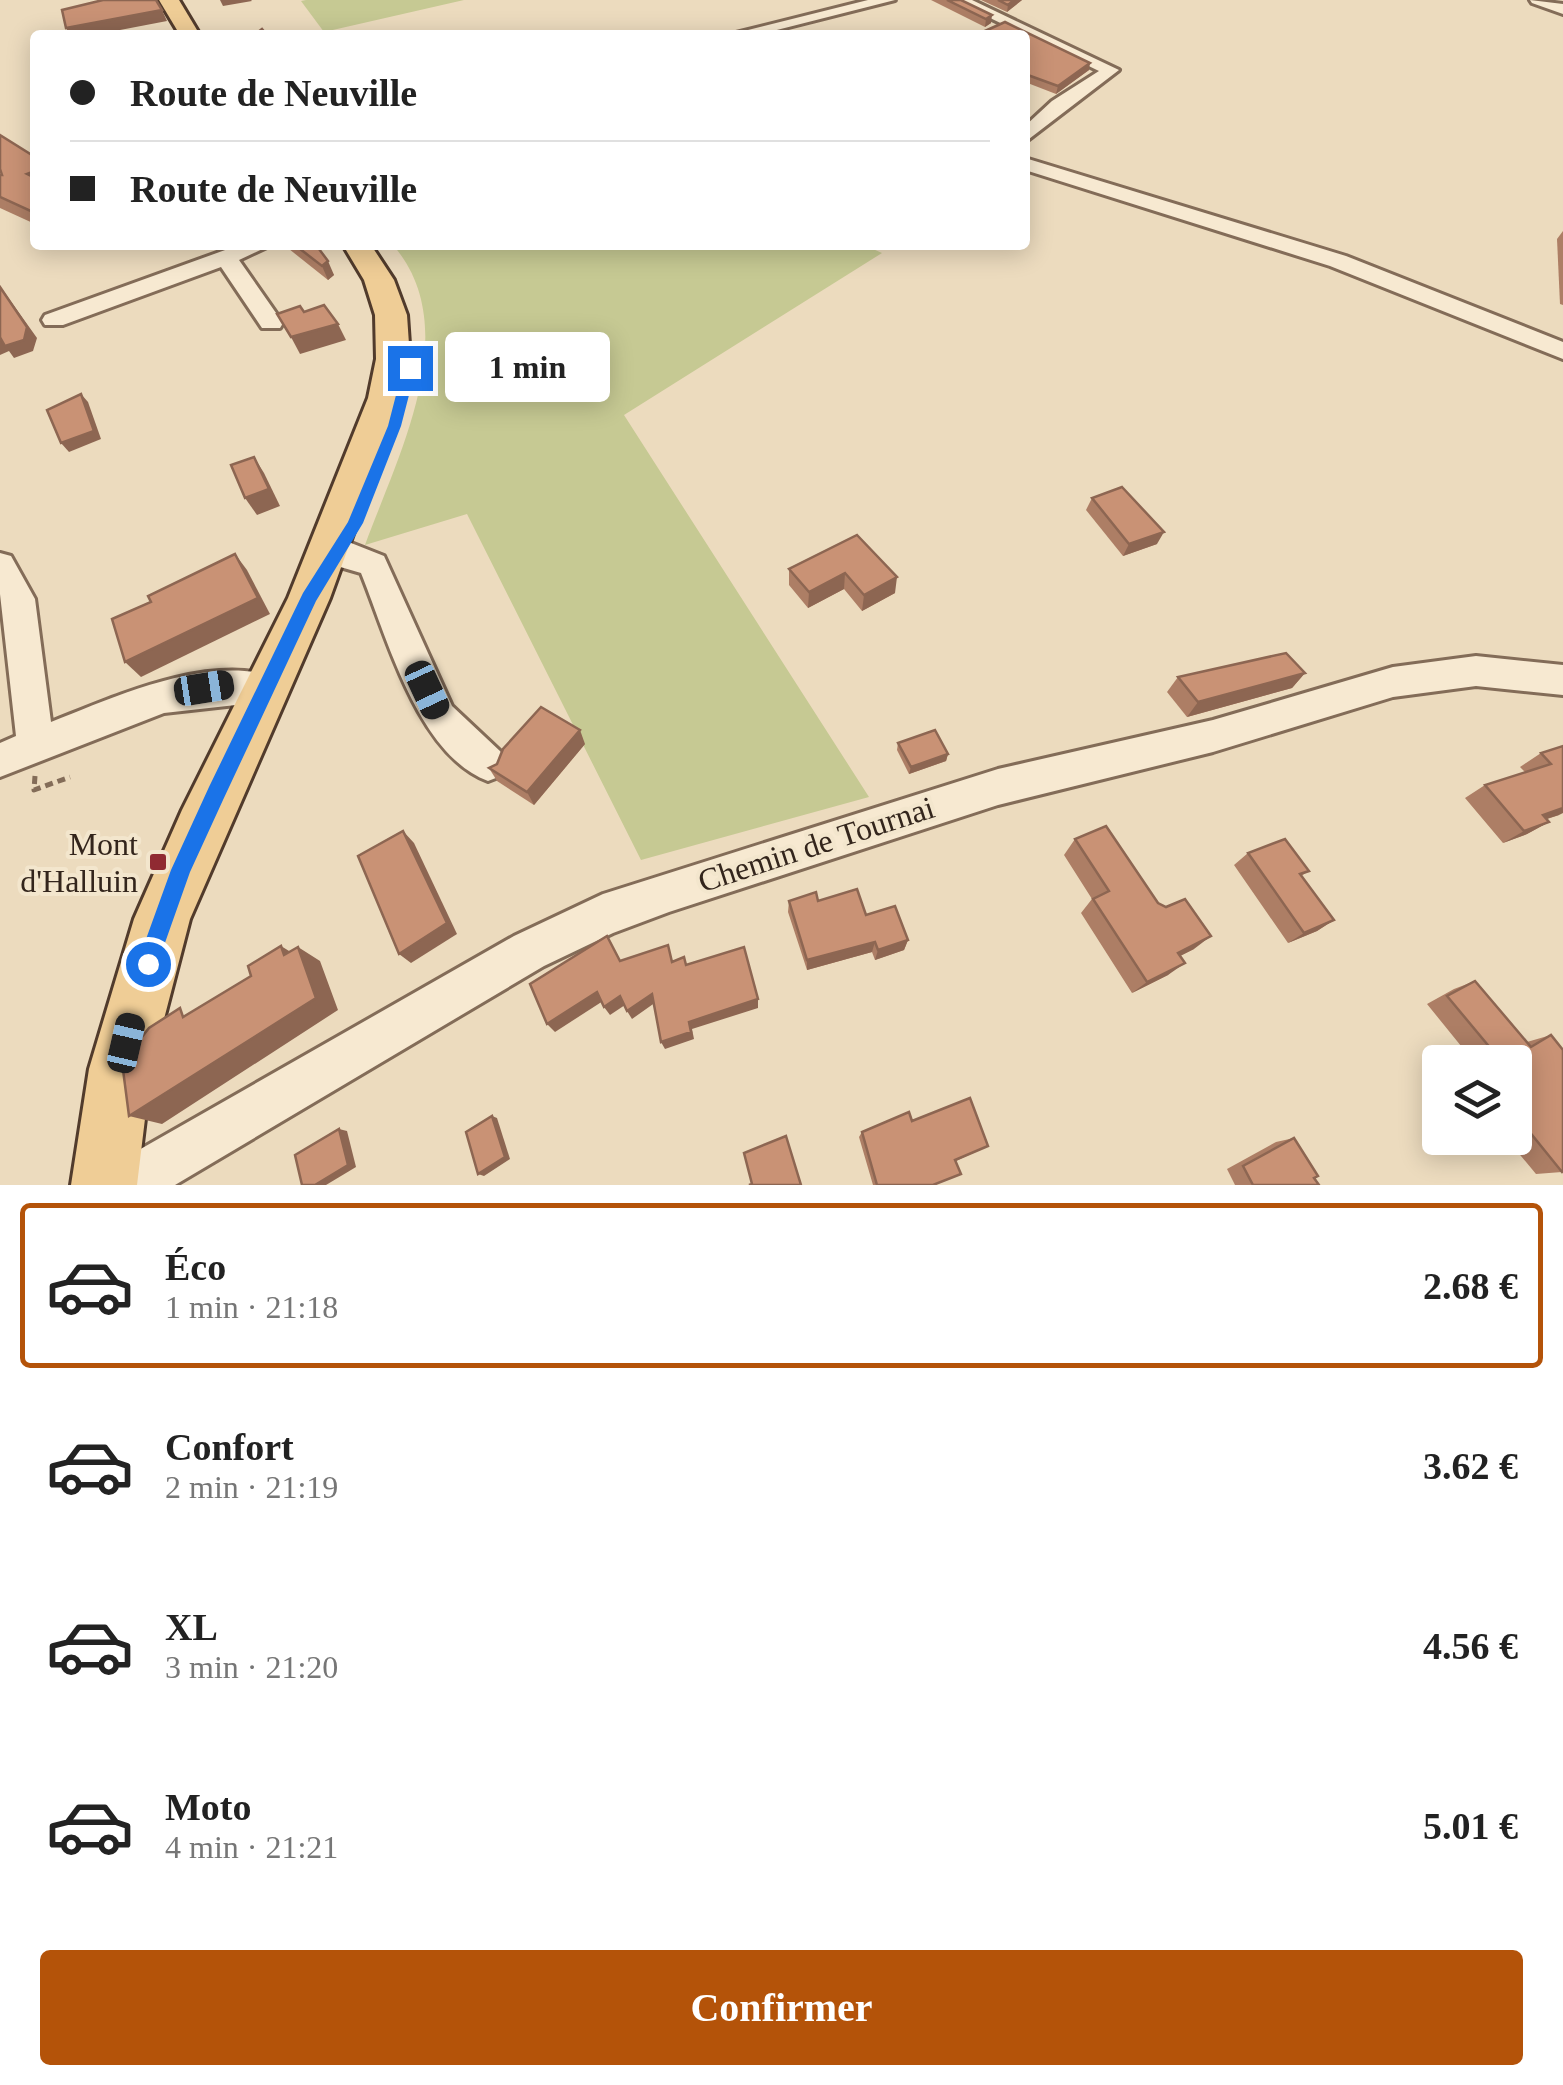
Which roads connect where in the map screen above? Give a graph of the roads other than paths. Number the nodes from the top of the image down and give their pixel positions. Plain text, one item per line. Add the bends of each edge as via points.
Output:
1 (169, 0) edge
2 (888, 0) edge
3 (960, 0) edge
4 (1538, 0) edge
5 (1563, 9) edge
6 (187, 30) edge
7 (758, 30) edge
8 (1025, 30) edge
9 (1030, 32) edge
10 (1030, 131) edge
11 (1030, 166) edge
12 (247, 250) edge
13 (359, 250) edge
14 (377, 250) edge
15 (226, 258) junction
16 (54, 320) dead end
17 (271, 323) dead end
18 (1563, 352) edge
19 (333, 551) junction
20 (0, 564) edge
21 (1563, 680) edge
22 (267, 689) junction
23 (36, 746) junction
24 (0, 760) edge
25 (488, 764) edge
26 (104, 1185) edge
27 (127, 1185) edge

1 - 6 main road
2 - 7 street
3 - 8 street
4 - 5 street
9 - 10 street via 1112,70
11 - 18 street via 1338,261
12 - 15 street
13 - 19 main road via 386,296 393,359
14 - 19 main road via 403,294 411,357 394,426
15 - 16 street
15 - 17 street
19 - 22 main road
19 - 25 street via 373,564 439,716
20 - 23 street via 20,599
21 - 27 street, Chemin de Tournai via 1476,671 1393,682 1213,736 998,787 669,891 530,951
22 - 23 street via 229,684 183,692
22 - 26 main road via 181,870 154,944 120,1069
23 - 24 street

